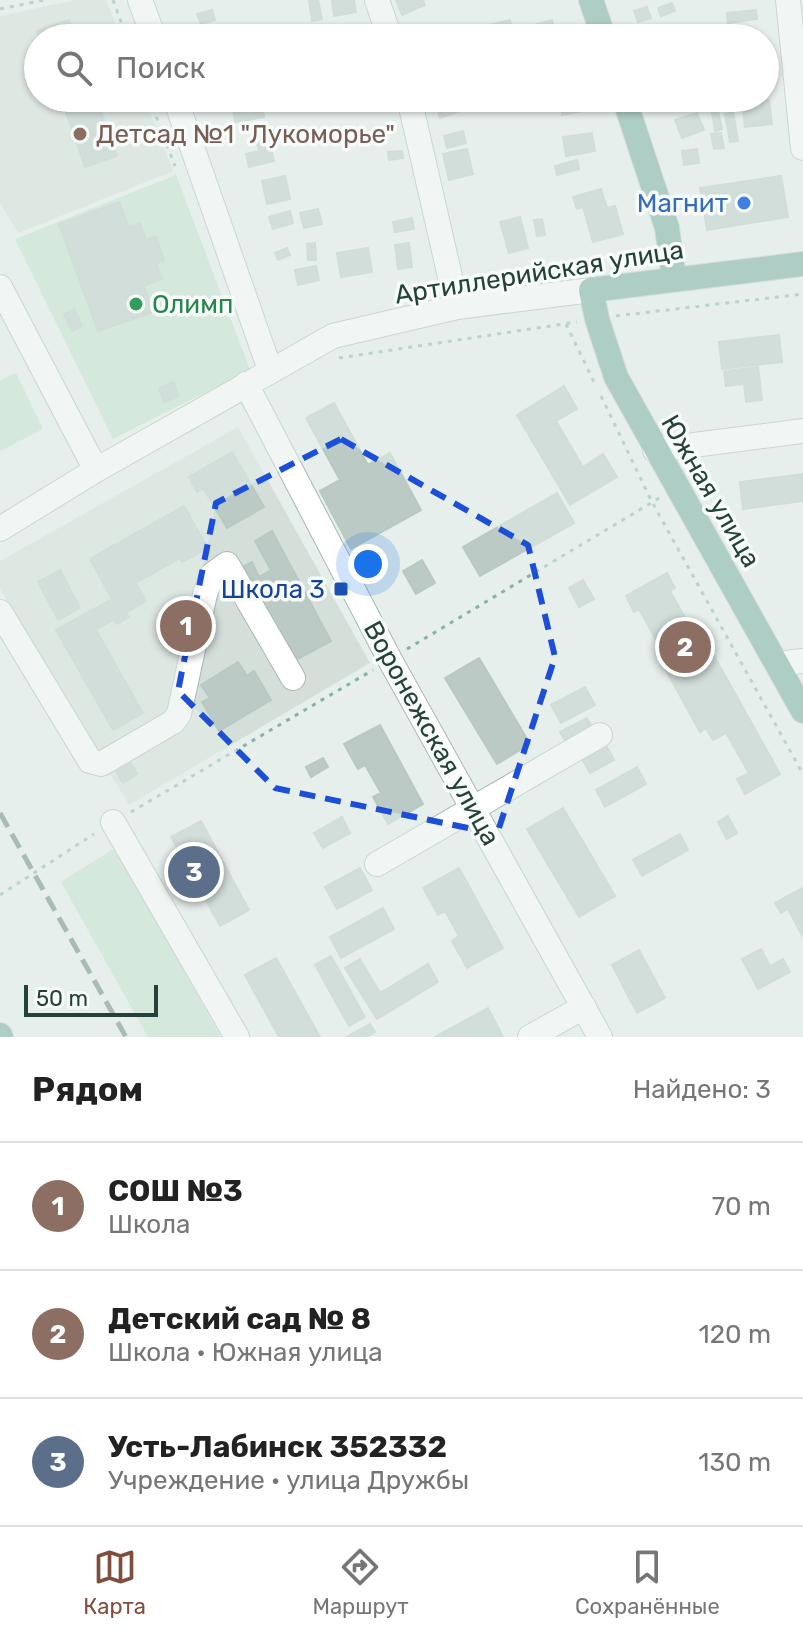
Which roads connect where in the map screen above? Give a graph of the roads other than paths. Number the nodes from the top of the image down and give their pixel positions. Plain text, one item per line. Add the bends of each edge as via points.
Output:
1 (140, 0) edge
2 (377, 0) edge
3 (591, 0) edge
4 (788, 0) edge
5 (149, 24) edge
6 (385, 24) edge
7 (599, 24) edge
8 (180, 112) edge
9 (412, 112) edge
10 (629, 112) edge
11 (803, 148) edge
12 (803, 264) edge
13 (674, 278) junction
14 (0, 287) edge
15 (591, 290) junction
16 (457, 307) junction
17 (270, 370) junction
18 (246, 384) junction
19 (803, 431) edge
20 (655, 450) junction
21 (96, 470) junction
22 (0, 529) edge
23 (0, 612) edge
24 (803, 661) edge
25 (777, 664) junction
26 (293, 678) dead end
27 (803, 711) edge
28 (600, 735) dead end
29 (473, 808) junction
30 (113, 822) road end
31 (377, 864) dead end
32 (584, 1007) junction
33 (237, 1037) edge
34 (530, 1037) edge
35 (600, 1037) edge

1 - 5 street
2 - 6 street
3 - 7 main road
4 - 11 street
8 - 17 street
9 - 16 street
10 - 13 main road via 667,228
12 - 13 main road, Артиллерийская улица
13 - 15 main road, Артиллерийская улица
14 - 21 street
15 - 16 street, Артиллерийская улица
15 - 20 main road, Южная улица via 616,377
16 - 17 street, Артиллерийская улица via 333,336
17 - 18 street, Артиллерийская улица
18 - 21 street, Артиллерийская улица
18 - 29 street, Воронежская улица
19 - 20 street
20 - 25 main road, Южная улица
21 - 22 street, Артиллерийская улица
23 - 26 street via 90,761 101,764 179,714 205,594 212,575 227,564
24 - 25 street
25 - 27 main road, Южная улица
28 - 29 street
29 - 31 street
29 - 32 street, Воронежская улица
30 - 33 street
32 - 34 street
32 - 35 street, Воронежская улица

